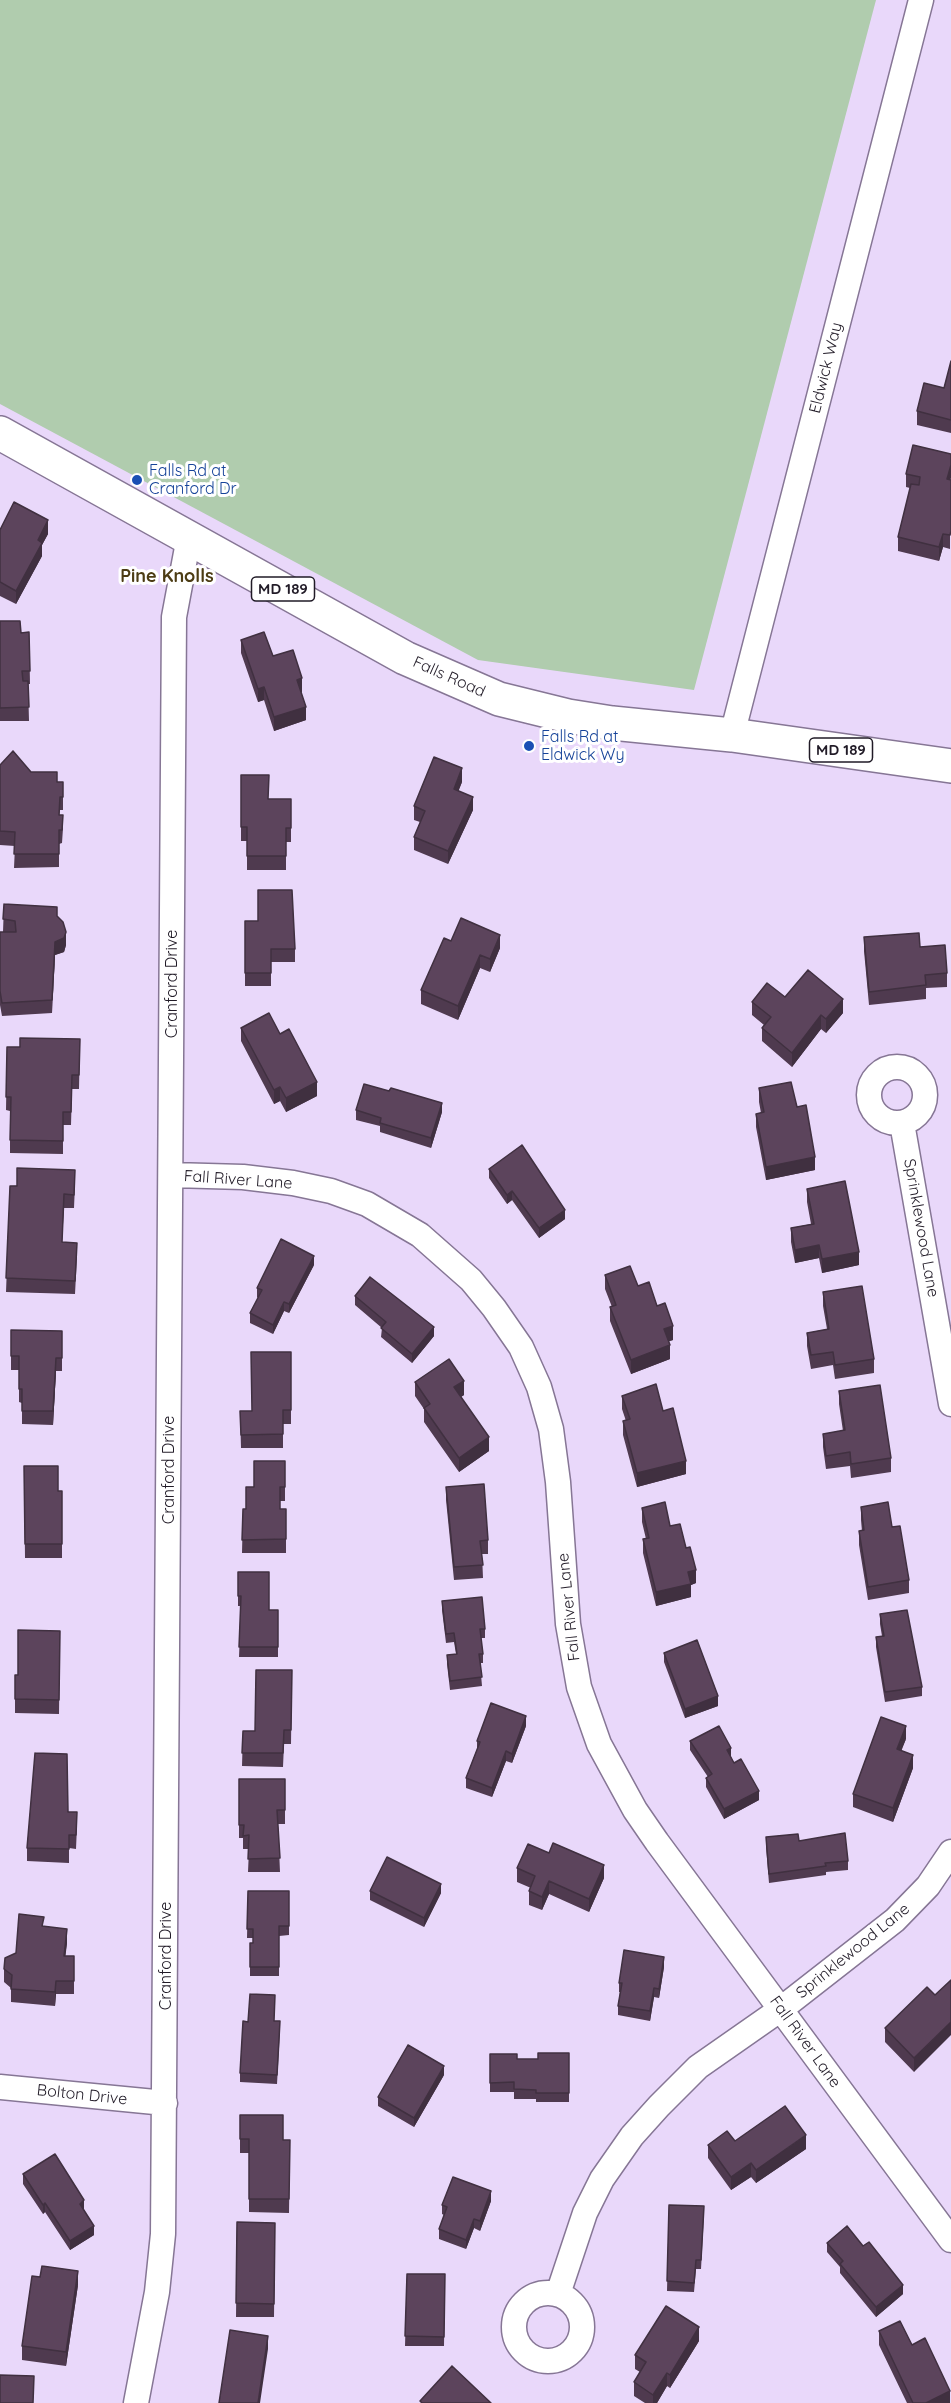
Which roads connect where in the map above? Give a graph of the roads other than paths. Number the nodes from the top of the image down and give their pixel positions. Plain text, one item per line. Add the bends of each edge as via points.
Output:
1 (921, 0) edge
2 (0, 433) edge
3 (189, 537) junction
4 (732, 735) junction
5 (951, 766) edge
6 (902, 1123) dead end
7 (172, 1175) junction
8 (951, 1404) edge
9 (951, 1852) edge
10 (781, 2009) junction
11 (0, 2087) edge
12 (165, 2103) junction
13 (951, 2240) edge
14 (558, 2294) dead end
15 (136, 2403) edge

1 - 4 street, Eldwick Way
2 - 3 main road, Falls Road / MD 189
3 - 4 main road, Falls Road / MD 189 via 405,658 499,699 568,716
3 - 7 street, Cranford Drive via 174,617
4 - 5 main road, Falls Road / MD 189
6 - 8 street, Sprinklewood Lane
7 - 10 street, Fall River Lane via 293,1183 367,1204 420,1235 446,1256 494,1308 521,1347 539,1387 551,1429 567,1624 579,1687 599,1744 640,1818
7 - 12 street, Cranford Drive
9 - 10 street, Sprinklewood Lane via 928,1887 895,1920
10 - 13 street, Fall River Lane
10 - 14 street, Sprinklewood Lane via 698,2067 632,2136 585,2213
11 - 12 street, Bolton Drive
12 - 15 street, Cranford Drive via 163,2234 157,2292

